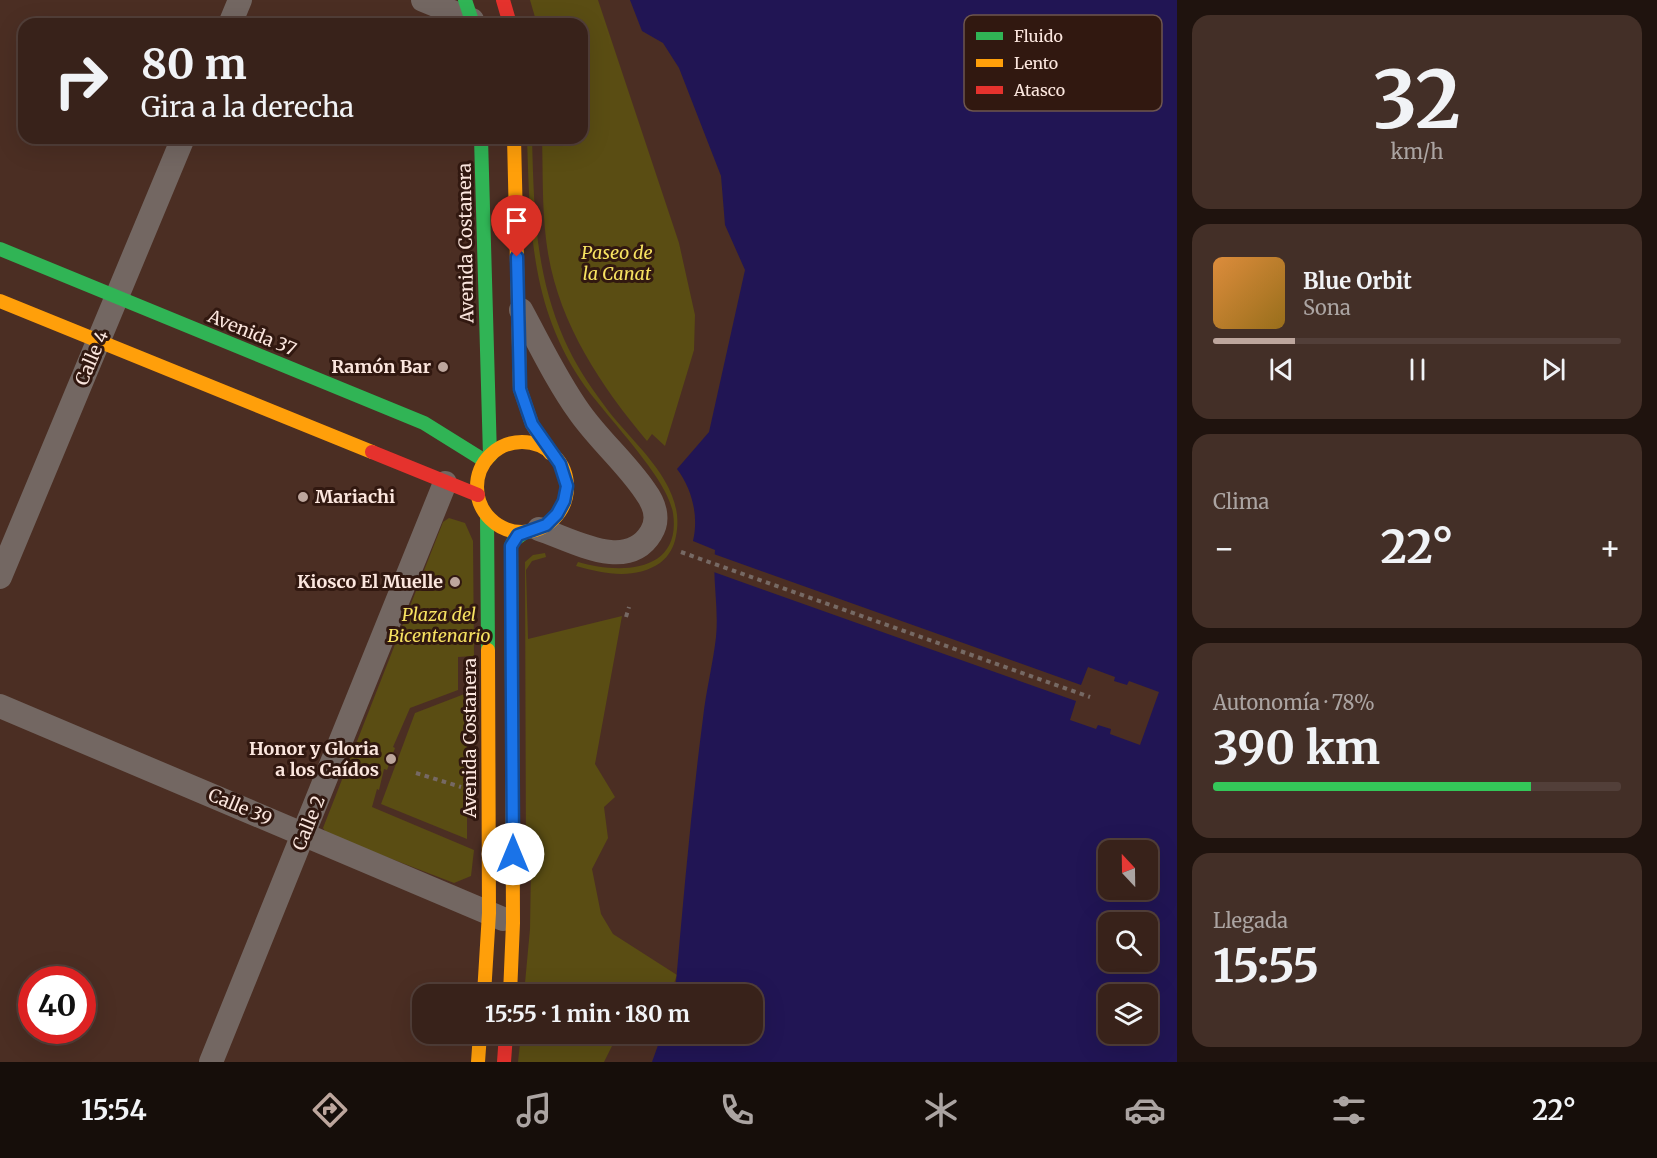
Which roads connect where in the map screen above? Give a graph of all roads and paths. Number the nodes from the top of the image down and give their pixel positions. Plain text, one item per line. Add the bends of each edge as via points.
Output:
1 (240, 0) edge
2 (423, 0) edge
3 (503, 0) edge
4 (470, 15) edge
5 (232, 18) edge
6 (508, 18) edge
7 (181, 144) edge
8 (482, 144) edge
9 (514, 144) edge
10 (0, 249) edge
11 (117, 297) junction
12 (0, 301) edge
13 (518, 304) junction
14 (99, 341) junction
15 (550, 453) junction
16 (488, 458) junction
17 (446, 483) junction
18 (478, 495) junction
19 (488, 516) junction
20 (532, 530) junction
21 (681, 552) dead end
22 (0, 577) edge
23 (629, 607) dead end
24 (626, 617) dead end
25 (1090, 697) dead end
26 (0, 706) edge
27 (416, 773) dead end
28 (467, 789) dead end
29 (304, 834) junction
30 (489, 913) junction
31 (513, 923) junction
32 (485, 984) edge
33 (510, 984) edge
34 (479, 1044) edge
35 (505, 1044) edge
36 (211, 1062) edge
37 (478, 1062) edge
38 (504, 1062) edge

1 - 5 street
2 - 4 street
3 - 6 main road
7 - 11 street, Calle 4
8 - 16 main road, Avenida Costanera
9 - 13 main road
10 - 11 main road, Avenida 37
11 - 14 street, Calle 4
11 - 16 main road, Avenida 37 via 424,423
12 - 14 main road
13 - 15 main road via 520,389 539,438
13 - 20 street via 561,384 645,490 656,515 645,543 623,554
14 - 17 main road
14 - 22 street, Calle 4
15 - 16 main road via 523,443 502,447
15 - 20 main road via 564,471 566,494 557,514
16 - 18 main road via 477,481
17 - 18 main road
17 - 29 street, Calle 2
18 - 19 main road
19 - 20 main road via 503,528
19 - 30 main road, Avenida Costanera
20 - 31 main road via 518,535 511,546
21 - 25 path
23 - 24 path
26 - 29 street, Calle 39
27 - 28 path
29 - 30 street, Calle 39
29 - 36 street, Calle 2
30 - 31 street, Calle 39
30 - 32 main road, Avenida Costanera
31 - 33 main road
34 - 37 main road
35 - 38 main road

